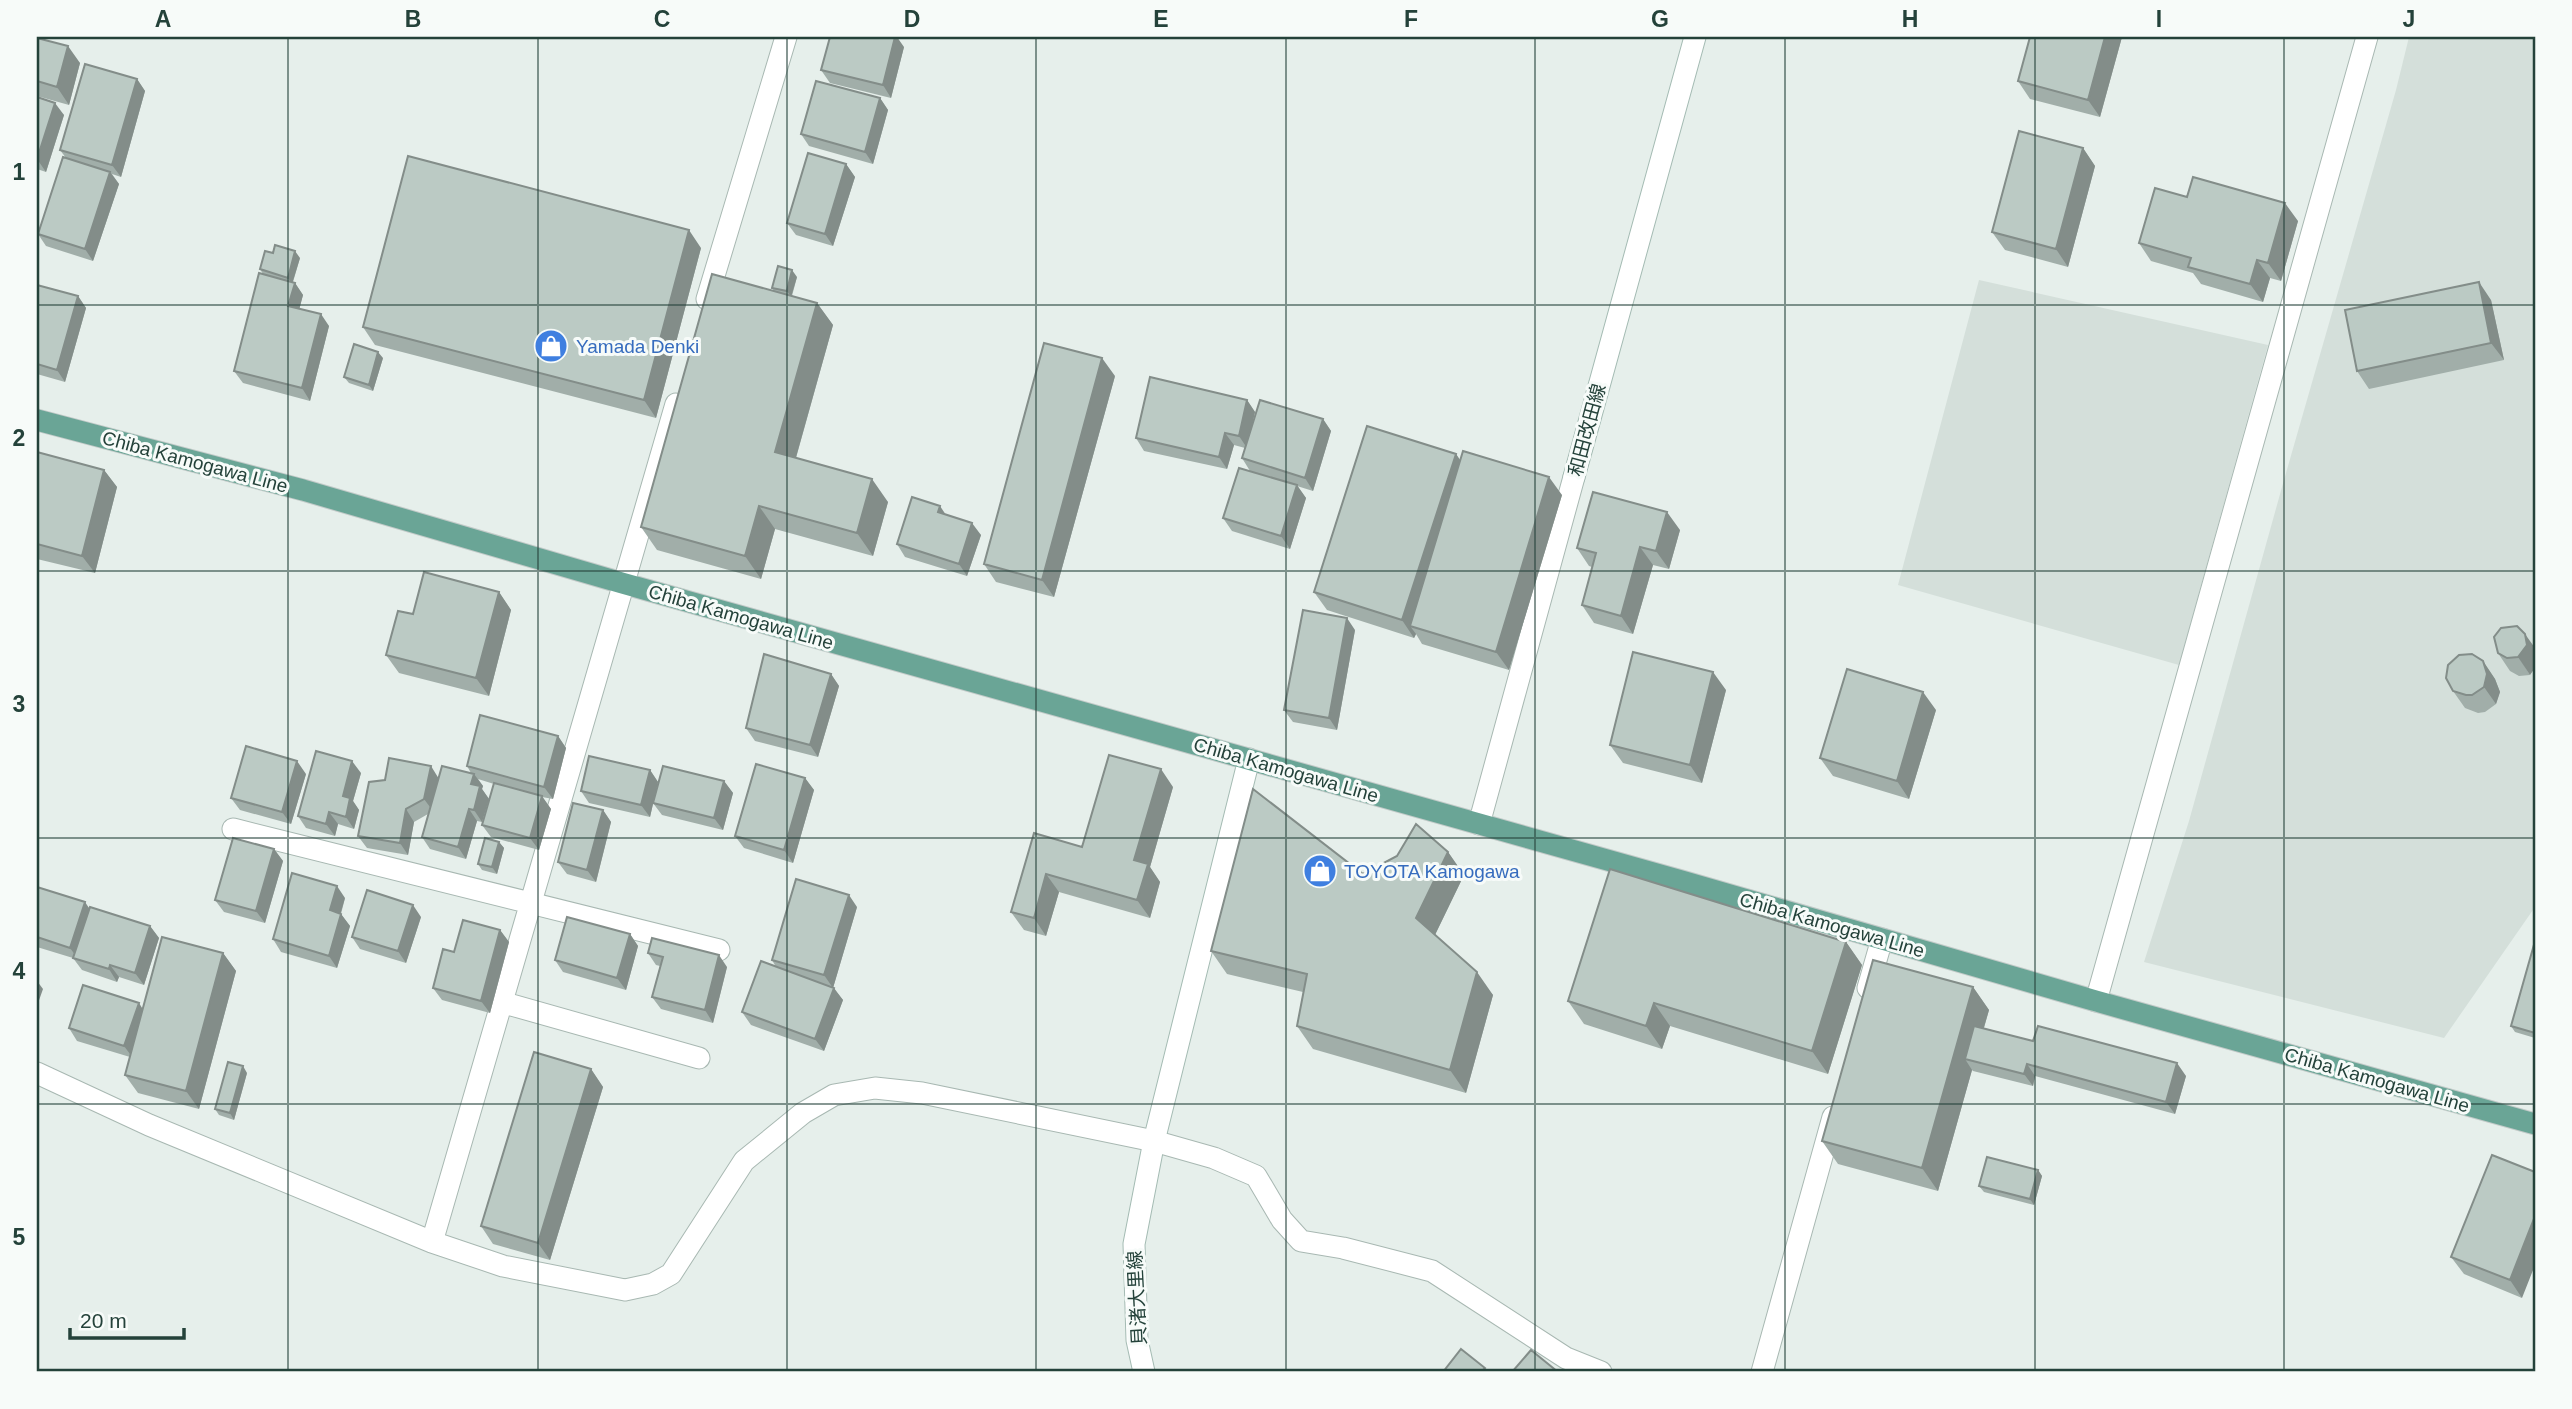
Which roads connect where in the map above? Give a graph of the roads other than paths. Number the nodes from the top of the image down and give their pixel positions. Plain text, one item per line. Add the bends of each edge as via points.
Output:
1 (786, 37) edge
2 (1695, 37) edge
3 (2367, 37) edge
4 (702, 317) edge
5 (682, 383) edge
6 (37, 420) edge
7 (622, 583) junction
8 (1249, 760) junction
9 (1479, 824) junction
10 (233, 829) dead end
11 (530, 902) junction
12 (1882, 939) junction
13 (719, 950) dead end
14 (501, 1002) junction
15 (2096, 1002) junction
16 (1864, 1005) edge
17 (699, 1059) dead end
18 (37, 1073) edge
19 (1838, 1097) edge
20 (2535, 1124) edge
21 (1154, 1141) junction
22 (432, 1242) junction
23 (1144, 1372) edge
24 (1601, 1372) edge
25 (1762, 1372) edge

1 - 4 street
2 - 9 street, 和田改田線
3 - 15 street
5 - 7 street
6 - 7 main road, Chiba Kamogawa Line via 303,490
7 - 8 main road, Chiba Kamogawa Line
7 - 11 street
8 - 9 main road, Chiba Kamogawa Line
8 - 21 street, 貝渚大里線
9 - 12 main road, Chiba Kamogawa Line
10 - 11 street
11 - 13 street
11 - 14 street
12 - 15 main road, Chiba Kamogawa Line
12 - 16 street
14 - 17 street
14 - 22 street
15 - 20 main road, Chiba Kamogawa Line
18 - 22 street via 149,1125
19 - 25 street
21 - 22 street via 922,1093 875,1088 834,1095 803,1113 744,1161 671,1274 653,1284 625,1290 503,1266
21 - 23 street, 貝渚大里線 via 1134,1244 1137,1340
21 - 24 street via 1214,1158 1256,1177 1301,1241 1432,1271 1566,1358

